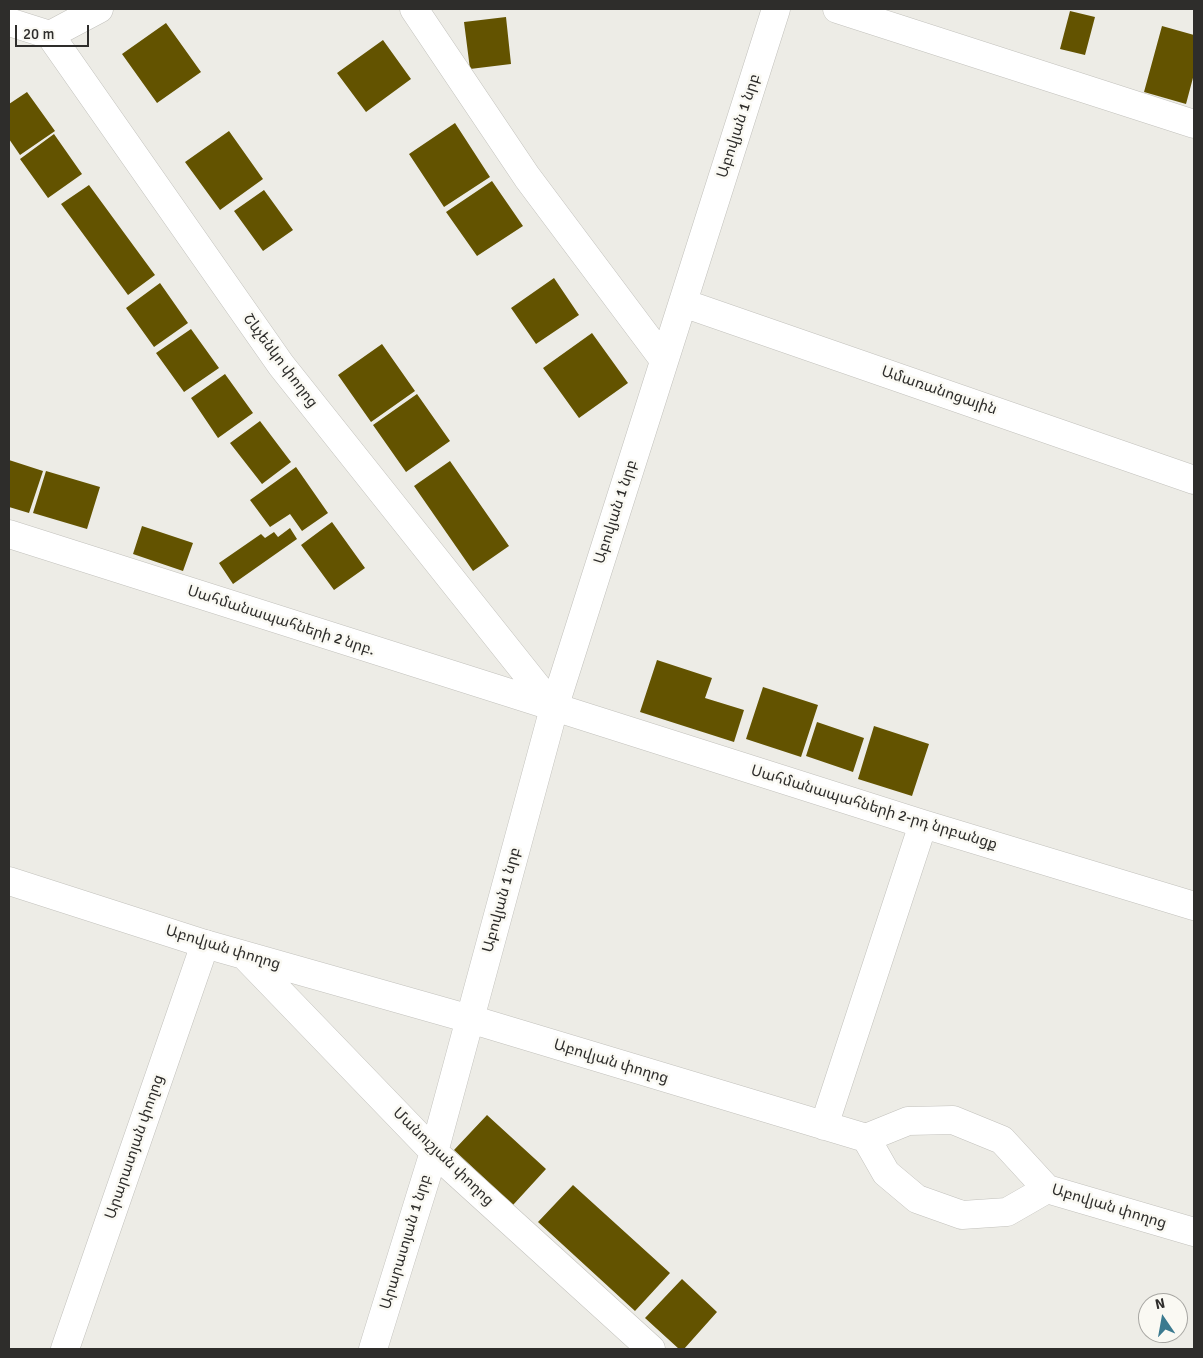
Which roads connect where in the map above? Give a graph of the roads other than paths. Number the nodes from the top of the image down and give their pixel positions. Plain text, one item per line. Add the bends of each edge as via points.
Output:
1 (99, 9) edge
2 (414, 9) edge
3 (776, 9) edge
4 (836, 9) edge
5 (9, 22) edge
6 (50, 35) junction
7 (1194, 124) edge
8 (683, 303) junction
9 (664, 360) junction
10 (1194, 480) edge
11 (9, 534) edge
12 (554, 708) junction
13 (923, 824) junction
14 (9, 881) edge
15 (1194, 906) edge
16 (205, 944) junction
17 (245, 956) junction
18 (470, 1019) junction
19 (824, 1126) junction
20 (866, 1138) junction
21 (434, 1152) junction
22 (1047, 1189) junction
23 (1194, 1232) edge
24 (66, 1349) edge
25 (373, 1349) edge
26 (652, 1349) edge

1 - 6 street
2 - 9 street via 527,177
3 - 8 street, Աբովյան 1 նրբ
4 - 7 street
5 - 6 street
6 - 12 street, Շևչենկո փողոց via 281,365
8 - 9 street, Աբովյան 1 նրբ
8 - 10 street, Ամառանոցային
9 - 12 street, Աբովյան 1 նրբ
11 - 12 street, Սահմանապահների 2 նրբ.
12 - 13 street, Սահմանապահների 2-րդ նրբանցք
12 - 18 street, Աբովյան 1 նրբ
13 - 15 street, Սահմանապահների 2-րդ նրբանցք
13 - 19 street
14 - 16 street, Աբովյան փողոց
16 - 17 street, Աբովյան փողոց
16 - 24 street, Արարատյան փողոց
17 - 18 street, Աբովյան փողոց
17 - 21 street, Մանուշյան փողոց
18 - 19 street, Աբովյան փողոց
18 - 21 street, Արարատյան 1 նրբ
19 - 20 street, Աբովյան փողոց
20 - 22 street, Աբովյան փողոց via 908,1121 953,1120 1002,1140
20 - 22 street via 886,1173 917,1199 962,1215 1007,1212
21 - 25 street, Արարատյան 1 նրբ
21 - 26 street, Մանուշյան փողոց
22 - 23 street, Աբովյան փողոց

